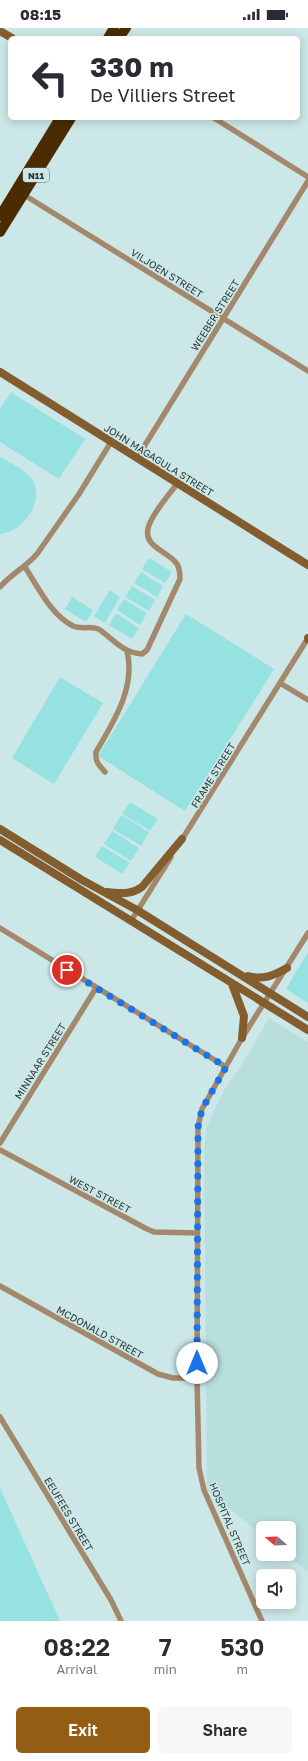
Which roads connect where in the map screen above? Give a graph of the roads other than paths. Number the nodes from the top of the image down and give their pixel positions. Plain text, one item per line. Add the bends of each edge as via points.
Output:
1 (59, 120) edge
2 (70, 120) edge
3 (217, 120) edge
4 (308, 177) edge
5 (308, 181) edge
6 (20, 192) junction
7 (0, 216) edge
8 (0, 232) edge
9 (223, 318) junction
10 (308, 371) edge
11 (0, 372) edge
12 (111, 442) junction
13 (137, 458) junction
14 (177, 484) junction
15 (308, 565) edge
16 (25, 567) junction
17 (0, 587) edge
18 (308, 638) edge
19 (127, 651) junction
20 (280, 683) junction
21 (308, 700) edge
22 (105, 772) dead end
23 (0, 829) edge
24 (182, 839) junction
25 (0, 840) edge
26 (82, 880) junction
27 (76, 888) junction
28 (103, 891) junction
29 (137, 910) junction
30 (131, 921) junction
31 (0, 928) edge
32 (308, 933) edge
33 (287, 968) junction
34 (241, 975) junction
35 (232, 983) junction
36 (96, 988) junction
37 (271, 993) junction
38 (265, 1003) junction
39 (308, 1017) edge
40 (308, 1030) edge
41 (242, 1038) junction
42 (226, 1067) junction
43 (0, 1143) edge
44 (0, 1150) edge
45 (197, 1232) junction
46 (0, 1286) edge
47 (196, 1378) junction
48 (0, 1417) edge
49 (121, 1621) edge
50 (262, 1621) edge

1 - 6 highway, N11
2 - 6 highway, N11
3 - 4 street
5 - 9 street, WEEBER STREET
6 - 7 highway, N11
6 - 8 highway, N11
6 - 9 street, VILJOEN STREET
9 - 10 street, VILJOEN STREET
9 - 13 street, WEEBER STREET
11 - 12 main road, JOHN MAGAGULA STREET
12 - 13 main road, JOHN MAGAGULA STREET
12 - 16 street via 79,494
13 - 14 main road, JOHN MAGAGULA STREET
14 - 15 main road, JOHN MAGAGULA STREET
14 - 19 street via 150,524 147,533 148,539 156,548 176,563 180,579 147,650 142,654
16 - 17 street
16 - 19 street via 56,613 68,623 79,628 98,629
18 - 20 street, FRAME STREET
19 - 22 street via 130,672 128,684 118,712 96,752 98,765
20 - 21 street
20 - 24 street, FRAME STREET
23 - 26 main road
24 - 28 main road via 136,892 126,894
24 - 29 street, FRAME STREET
25 - 27 main road
26 - 27 main road
26 - 28 main road
27 - 30 main road
28 - 29 main road
29 - 30 street, FRAME STREET
29 - 34 main road
30 - 35 main road
31 - 36 street
32 - 33 street, HOSPITAL STREET
33 - 34 main road via 269,977 258,979
33 - 37 street, HOSPITAL STREET
34 - 37 main road
35 - 38 main road
35 - 41 main road via 244,1016
36 - 42 street
36 - 43 street, MINNAAR STREET
37 - 38 street, HOSPITAL STREET
37 - 39 main road
38 - 40 main road
38 - 41 street, HOSPITAL STREET
41 - 42 street, HOSPITAL STREET
42 - 45 street, HOSPITAL STREET via 200,1115 197,1145
44 - 45 street, WEST STREET via 154,1232
45 - 47 street, HOSPITAL STREET
46 - 47 street, MCDONALD STREET via 158,1374 173,1378
47 - 50 street, HOSPITAL STREET via 199,1468 204,1490
48 - 49 street, EEUFEES STREET via 111,1600

